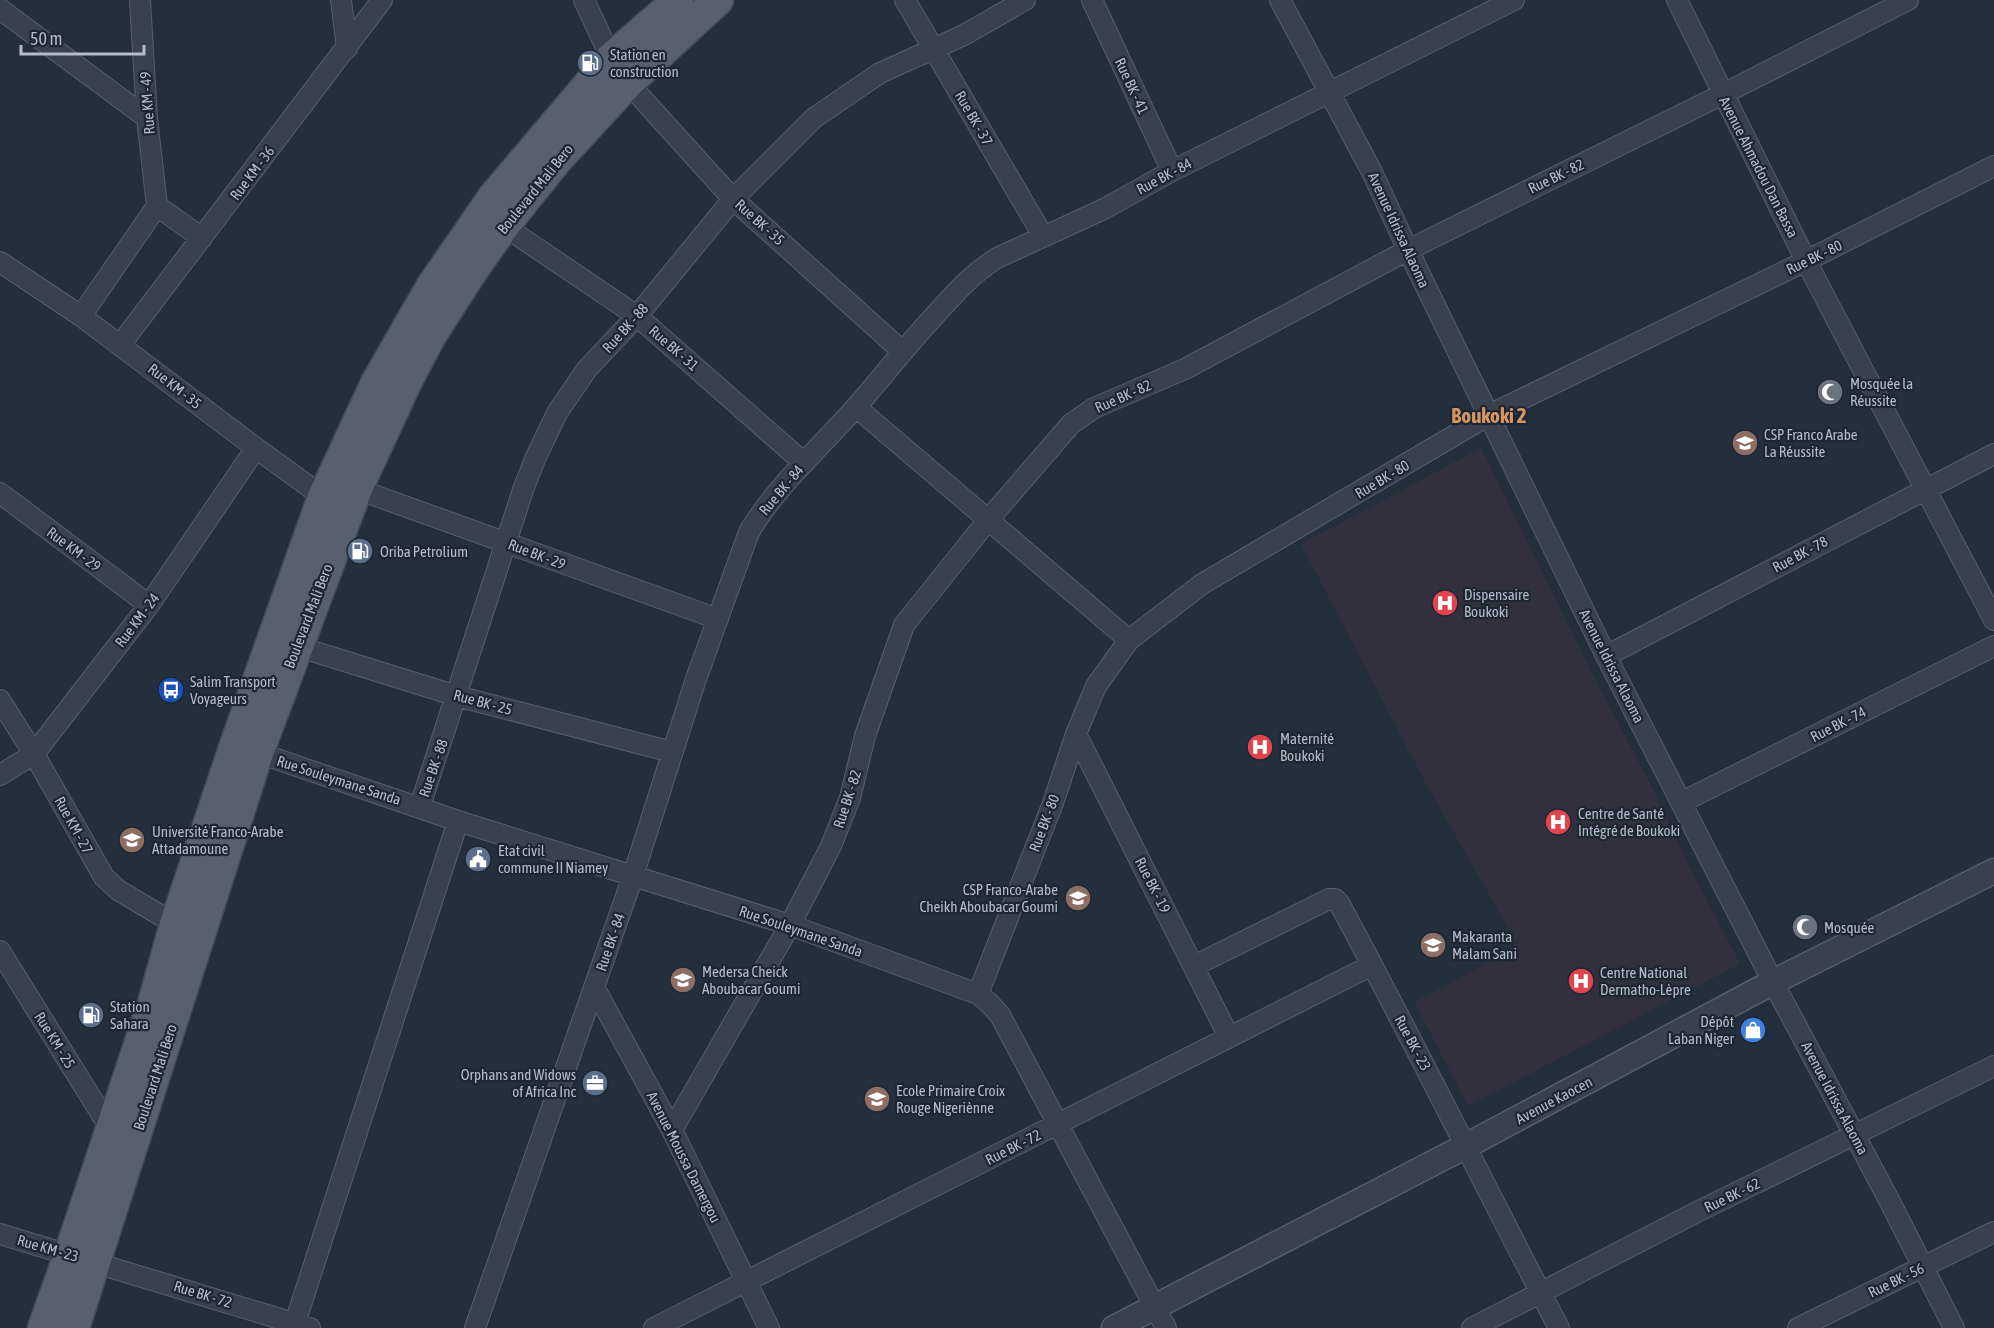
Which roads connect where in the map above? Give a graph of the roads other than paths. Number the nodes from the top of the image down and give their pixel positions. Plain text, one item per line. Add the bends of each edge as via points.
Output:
1 (140, 0) edge
2 (340, 0) edge
3 (382, 0) edge
4 (584, 0) edge
5 (678, 0) edge
6 (718, 0) edge
7 (905, 0) edge
8 (1026, 0) edge
9 (1092, 0) edge
10 (1280, 0) edge
11 (1514, 0) edge
12 (1677, 0) edge
13 (1908, 0) edge
14 (0, 9) edge
15 (347, 48) junction
16 (933, 48) junction
17 (611, 58) junction
18 (627, 83) junction
19 (1329, 92) junction
20 (1723, 94) junction
21 (147, 118) junction
22 (1994, 166) edge
23 (1172, 171) junction
24 (733, 199) junction
25 (157, 206) junction
26 (504, 226) junction
27 (1043, 236) junction
28 (202, 238) junction
29 (1408, 250) junction
30 (1806, 261) junction
31 (0, 263) edge
32 (81, 316) junction
33 (637, 316) junction
34 (120, 345) junction
35 (902, 351) junction
36 (856, 407) junction
37 (1489, 415) junction
38 (256, 448) junction
39 (1994, 454) edge
40 (804, 462) junction
41 (1925, 488) junction
42 (0, 493) edge
43 (323, 497) junction
44 (352, 501) junction
45 (988, 520) junction
46 (506, 542) junction
47 (149, 605) junction
48 (718, 619) junction
49 (1994, 620) edge
50 (1129, 640) junction
51 (296, 646) junction
52 (1994, 646) edge
53 (1606, 656) junction
54 (457, 696) junction
55 (0, 700) edge
56 (1076, 734) junction
57 (246, 748) junction
58 (672, 752) junction
59 (34, 754) junction
60 (0, 775) edge
61 (1682, 802) junction
62 (420, 806) junction
63 (458, 821) junction
64 (1994, 871) edge
65 (633, 876) junction
66 (175, 924) junction
67 (790, 925) junction
68 (0, 951) edge
69 (1372, 965) junction
70 (1194, 966) junction
71 (1773, 982) junction
72 (594, 987) junction
73 (978, 994) junction
74 (166, 1004) junction
75 (1229, 1037) junction
76 (151, 1048) junction
77 (1994, 1066) edge
78 (1058, 1125) junction
79 (110, 1128) junction
80 (672, 1130) junction
81 (1854, 1135) junction
82 (1467, 1146) junction
83 (1994, 1232) edge
84 (0, 1234) edge
85 (82, 1258) junction
86 (1922, 1267) junction
87 (746, 1282) junction
88 (1541, 1293) junction
89 (1155, 1306) junction
90 (303, 1325) edge
91 (43, 1328) edge
92 (74, 1328) edge
93 (475, 1328) edge
94 (654, 1328) edge
95 (769, 1328) edge
96 (1114, 1328) edge
97 (1166, 1328) edge
98 (1472, 1328) edge
99 (1559, 1328) edge
100 (1798, 1328) edge
101 (1954, 1328) edge

1 - 21 street, Rue KM - 49
2 - 15 street
3 - 15 street, Rue KM - 36
4 - 17 street, Rue BK - 35
5 - 17 main road, Boulevard Mali Bero
6 - 18 main road, Boulevard Mali Bero
7 - 16 street, Rue BK - 37
8 - 16 street, Rue BK - 88
9 - 23 street, Rue BK - 41
10 - 19 street, Avenue Idrissa Alaoma
11 - 19 street, Rue BK - 84
12 - 20 street, Avenue Ahmadou Dan Bassa
13 - 20 street, Rue BK - 82
14 - 21 street
15 - 28 street, Rue KM - 36
16 - 24 street, Rue BK - 88 via 880,73 825,108
16 - 27 street, Rue BK - 37
17 - 18 street, Rue BK - 35
17 - 43 main road, Boulevard Mali Bero via 493,197 431,287 376,383
18 - 24 street, Rue BK - 35
18 - 26 main road, Boulevard Mali Bero
19 - 23 street, Rue BK - 84
19 - 29 street, Avenue Idrissa Alaoma
20 - 29 street, Rue BK - 82
20 - 30 street, Avenue Ahmadou Dan Bassa
21 - 25 street, Rue KM - 49
22 - 30 street, Rue BK - 80
23 - 27 street, Rue BK - 84 via 1104,209
24 - 33 street, Rue BK - 88
24 - 35 street, Rue BK - 35
25 - 28 street
25 - 32 street
26 - 33 street, Rue BK - 31
26 - 44 main road, Boulevard Mali Bero via 430,337
27 - 35 street, Rue BK - 84 via 982,267
28 - 34 street, Rue KM - 36
29 - 37 street, Avenue Idrissa Alaoma
29 - 45 street, Rue BK - 82 via 1185,369 1094,408 1071,424
30 - 37 street, Rue BK - 80
30 - 41 street, Avenue Ahmadou Dan Bassa
31 - 32 street, Rue KM - 35
32 - 34 street, Rue KM - 35
33 - 40 street, Rue BK - 31
33 - 46 street, Rue BK - 88 via 587,369 557,413 536,457
34 - 38 street, Rue KM - 35
35 - 36 street, Rue BK - 84
36 - 40 street, Rue BK - 84
36 - 45 street
37 - 50 street, Rue BK - 80 via 1202,584
37 - 53 street, Avenue Idrissa Alaoma
38 - 43 street, Rue KM - 35
38 - 47 street, Rue KM - 24
39 - 41 street, Rue BK - 78
40 - 48 street, Rue BK - 84 via 749,532
41 - 49 street, Avenue Ahmadou Dan Bassa
41 - 53 street, Rue BK - 78
42 - 47 street, Rue KM - 29
43 - 44 street, Rue KM - 35
43 - 57 main road, Boulevard Mali Bero
44 - 46 street, Rue BK - 29
44 - 51 main road, Boulevard Mali Bero
45 - 50 street
45 - 67 street, Rue BK - 82 via 904,625 865,736 850,798 831,846
46 - 48 street, Rue BK - 29
46 - 54 street, Rue BK - 88
47 - 59 street, Rue KM - 24
48 - 58 street, Rue BK - 84
50 - 56 street, Rue BK - 80 via 1096,686
51 - 54 street, Rue BK - 25
51 - 57 main road, Boulevard Mali Bero
52 - 61 street, Rue BK - 74
53 - 61 street, Avenue Idrissa Alaoma
54 - 58 street, Rue BK - 25
54 - 62 street, Rue BK - 88
55 - 59 street, Rue KM - 27
56 - 70 street, Rue BK - 19
56 - 73 street, Rue BK - 80
57 - 62 street, Rue Souleymane Sanda
57 - 66 main road, Boulevard Mali Bero
57 - 74 main road, Boulevard Mali Bero
58 - 65 street, Rue BK - 84
59 - 60 street, Rue KM - 24
59 - 66 street, Rue KM - 27 via 108,883
61 - 71 street, Avenue Idrissa Alaoma
62 - 63 street, Rue Souleymane Sanda
63 - 65 street, Rue Souleymane Sanda
63 - 90 street
64 - 71 street, Avenue Kaocen
65 - 67 street, Rue Souleymane Sanda
65 - 72 street, Rue BK - 84
66 - 74 main road, Boulevard Mali Bero
67 - 73 street, Rue Souleymane Sanda
67 - 80 street, Rue BK - 82
68 - 79 street, Rue KM - 25
69 - 70 street, Rue BK - 23 via 1339,903 1329,899
69 - 75 street, Rue BK - 72
69 - 82 street, Rue BK - 23
70 - 75 street, Rue BK - 19
71 - 81 street, Avenue Idrissa Alaoma
71 - 82 street, Avenue Kaocen
72 - 80 street, Avenue Moussa Damergou
72 - 93 street, Rue BK - 84
73 - 78 street, Rue Souleymane Sanda via 1000,1015
74 - 76 main road, Boulevard Mali Bero
75 - 78 street, Rue BK - 72
76 - 79 main road, Boulevard Mali Bero
76 - 85 main road, Boulevard Mali Bero
77 - 81 street, Rue BK - 62
78 - 87 street, Rue BK - 72
78 - 89 street, Rue Souleymane Sanda
79 - 85 main road, Boulevard Mali Bero
80 - 87 street, Avenue Moussa Damergou
81 - 86 street, Avenue Idrissa Alaoma
81 - 88 street, Rue BK - 62
82 - 88 street, Rue BK - 23
82 - 89 street, Avenue Kaocen
83 - 86 street, Rue BK - 56
84 - 85 street, Rue KM - 23
85 - 90 street, Rue BK - 72
85 - 91 main road, Boulevard Mali Bero
85 - 92 main road, Boulevard Mali Bero
86 - 100 street, Rue BK - 56
86 - 101 street, Avenue Idrissa Alaoma
87 - 94 street, Rue BK - 72
87 - 95 street, Avenue Moussa Damergou
88 - 98 street, Rue BK - 62
88 - 99 street, Rue BK - 23
89 - 96 street, Avenue Kaocen
89 - 97 street, Rue Souleymane Sanda

